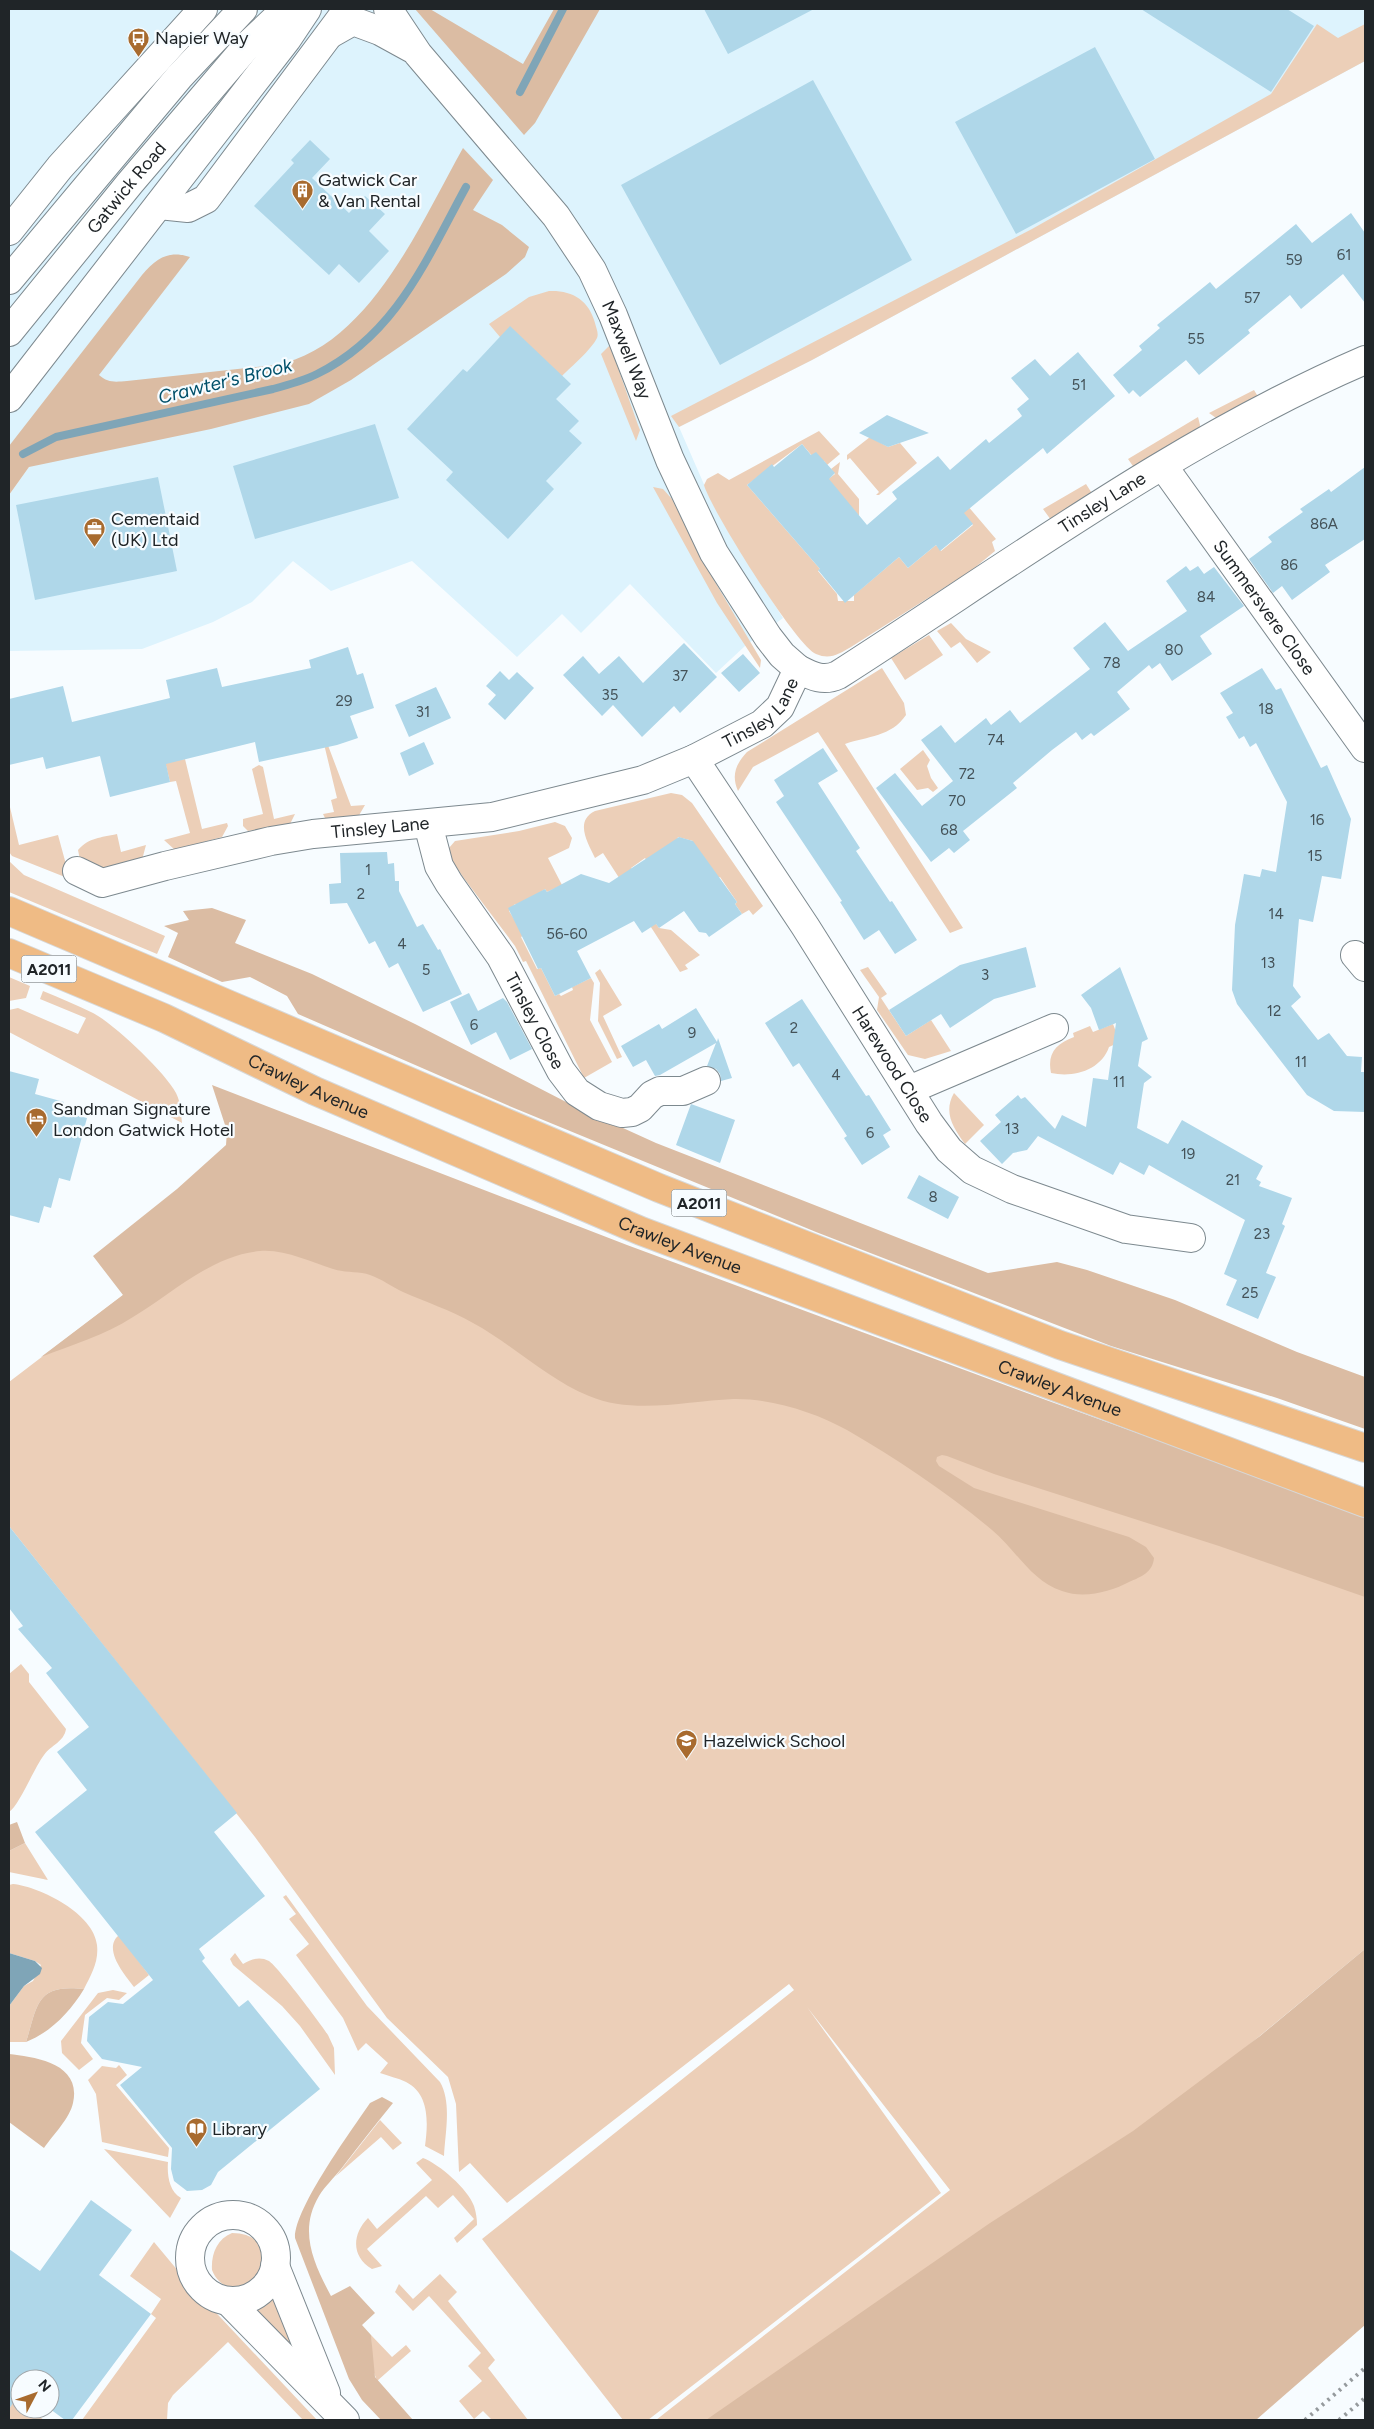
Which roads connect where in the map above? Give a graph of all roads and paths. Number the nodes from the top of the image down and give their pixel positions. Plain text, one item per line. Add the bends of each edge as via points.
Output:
1 (243, 9) edge
2 (270, 9) edge
3 (286, 9) edge
4 (307, 9) edge
5 (348, 9) edge
6 (388, 9) edge
7 (193, 12) edge
8 (330, 34) junction
9 (247, 46) junction
10 (418, 54) junction
11 (159, 205) junction
12 (9, 231) edge
13 (9, 280) edge
14 (9, 332) edge
15 (1365, 360) edge
16 (9, 398) edge
17 (1163, 466) junction
18 (798, 669) junction
19 (1365, 748) edge
20 (694, 759) junction
21 (428, 824) junction
22 (76, 870) dead end
23 (9, 907) edge
24 (9, 911) edge
25 (44, 928) junction
26 (9, 953) edge
27 (1054, 1028) dead end
28 (706, 1081) dead end
29 (909, 1090) junction
30 (1191, 1238) dead end
31 (1365, 1448) edge
32 (1365, 1503) edge
33 (275, 2266) junction
34 (228, 2301) junction
35 (327, 2400) junction
36 (345, 2420) edge

1 - 13 street, Gatwick Road via 179,77
2 - 9 street
3 - 9 street
4 - 11 street, Gatwick Road
5 - 8 street, Gatwick Road
6 - 10 street, Maxwell Way
7 - 12 street via 60,166
8 - 10 street, Maxwell Way via 353,21 399,41
8 - 11 street, Gatwick Road via 206,199 188,208
9 - 14 street, Gatwick Road
10 - 18 street, Maxwell Way via 556,216 592,270 670,460 714,553 768,637
11 - 16 street, Gatwick Road
15 - 17 street, Tinsley Lane via 1311,383
17 - 18 street, Tinsley Lane via 1088,511 838,675 818,678
17 - 19 street, Summersvere Close
18 - 20 street, Tinsley Lane via 780,707 767,720
20 - 21 street, Tinsley Lane via 643,780 563,801 492,817
20 - 29 street, Harewood Close
21 - 22 street, Tinsley Lane via 312,834 271,841 102,883
21 - 28 street, Tinsley Close via 439,866 501,958 561,1071 577,1092 599,1106 622,1113 640,1108 652,1095 683,1091
23 - 25 street
24 - 25 main road, A2011
25 - 31 main road, A2011 via 659,1188 1060,1345
26 - 32 main road, Crawley Avenue / A2011 via 164,1018 315,1091 641,1230
27 - 29 street
29 - 30 street, Harewood Close via 948,1150 972,1170 1012,1189 1126,1229
33 - 34 street via 260,2291 245,2299
33 - 34 street via 273,2242 254,2221 230,2215 206,2224 192,2245 191,2270 205,2291
33 - 35 street
34 - 35 street
35 - 36 street

